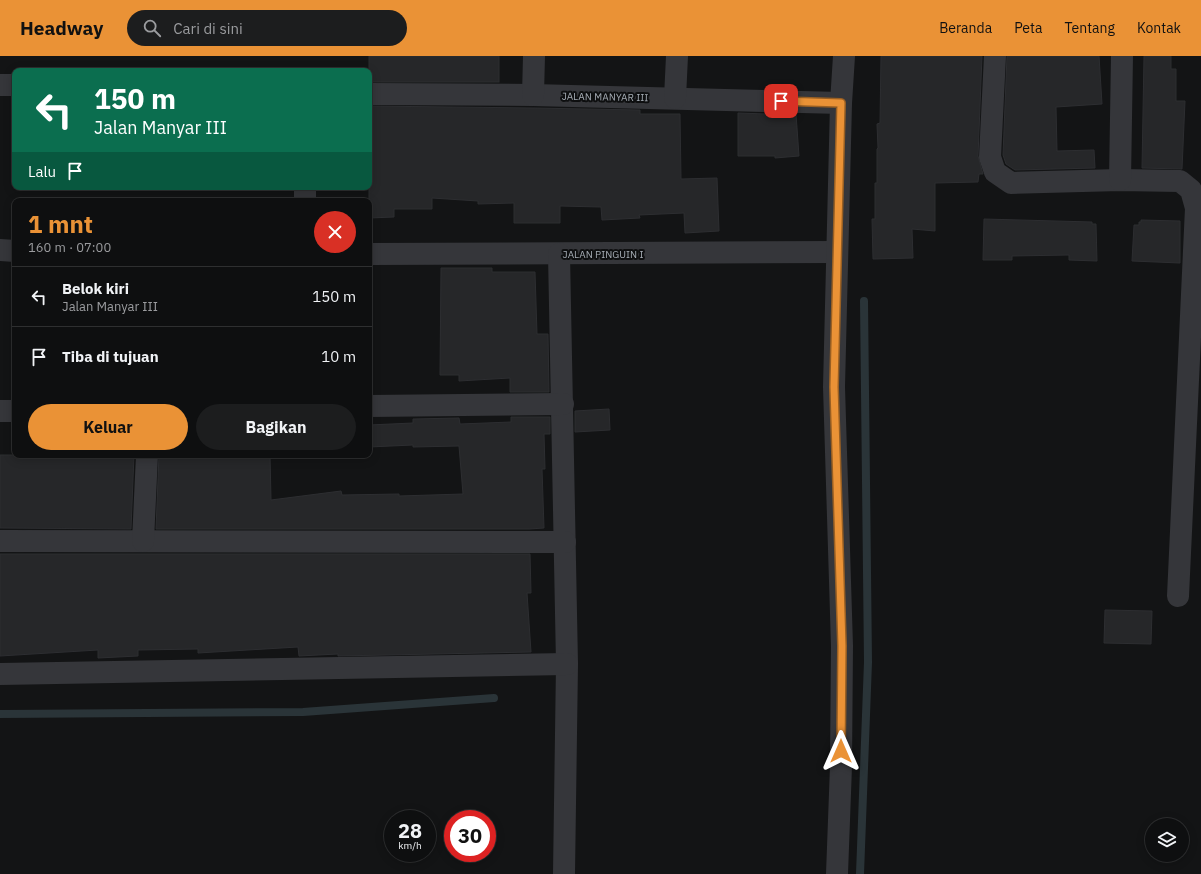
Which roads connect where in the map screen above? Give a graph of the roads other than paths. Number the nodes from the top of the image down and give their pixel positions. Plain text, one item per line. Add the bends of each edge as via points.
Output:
1 (534, 56) edge
2 (677, 56) edge
3 (844, 56) edge
4 (995, 56) edge
5 (1122, 56) edge
6 (0, 85) edge
7 (12, 85) edge
8 (372, 94) edge
9 (533, 95) junction
10 (675, 98) junction
11 (841, 103) junction
12 (1120, 180) junction
13 (0, 250) edge
14 (12, 251) edge
15 (837, 252) junction
16 (372, 254) edge
17 (559, 254) junction
18 (563, 404) junction
19 (372, 406) edge
20 (0, 411) edge
21 (12, 411) edge
22 (147, 458) edge
23 (0, 541) edge
24 (143, 541) junction
25 (565, 542) junction
26 (1178, 596) dead end
27 (567, 664) junction
28 (0, 674) edge
29 (564, 874) edge
30 (837, 874) edge

1 - 9 street
2 - 10 street
3 - 11 street
4 - 12 street via 990,157 995,172 1011,183
5 - 12 street
6 - 7 street
8 - 9 street, JALAN MANYAR III
9 - 10 street, JALAN MANYAR III
10 - 11 street, JALAN MANYAR III
11 - 15 street
12 - 26 street via 1180,181 1191,190 1196,208
13 - 14 street
15 - 17 street, JALAN PINGUIN I
15 - 30 street via 834,387 842,646
16 - 17 street, JALAN PINGUIN I
17 - 18 street
18 - 19 street
18 - 25 street
20 - 21 street
22 - 24 street
23 - 24 street
24 - 25 street
25 - 27 street
27 - 28 street
27 - 29 street

